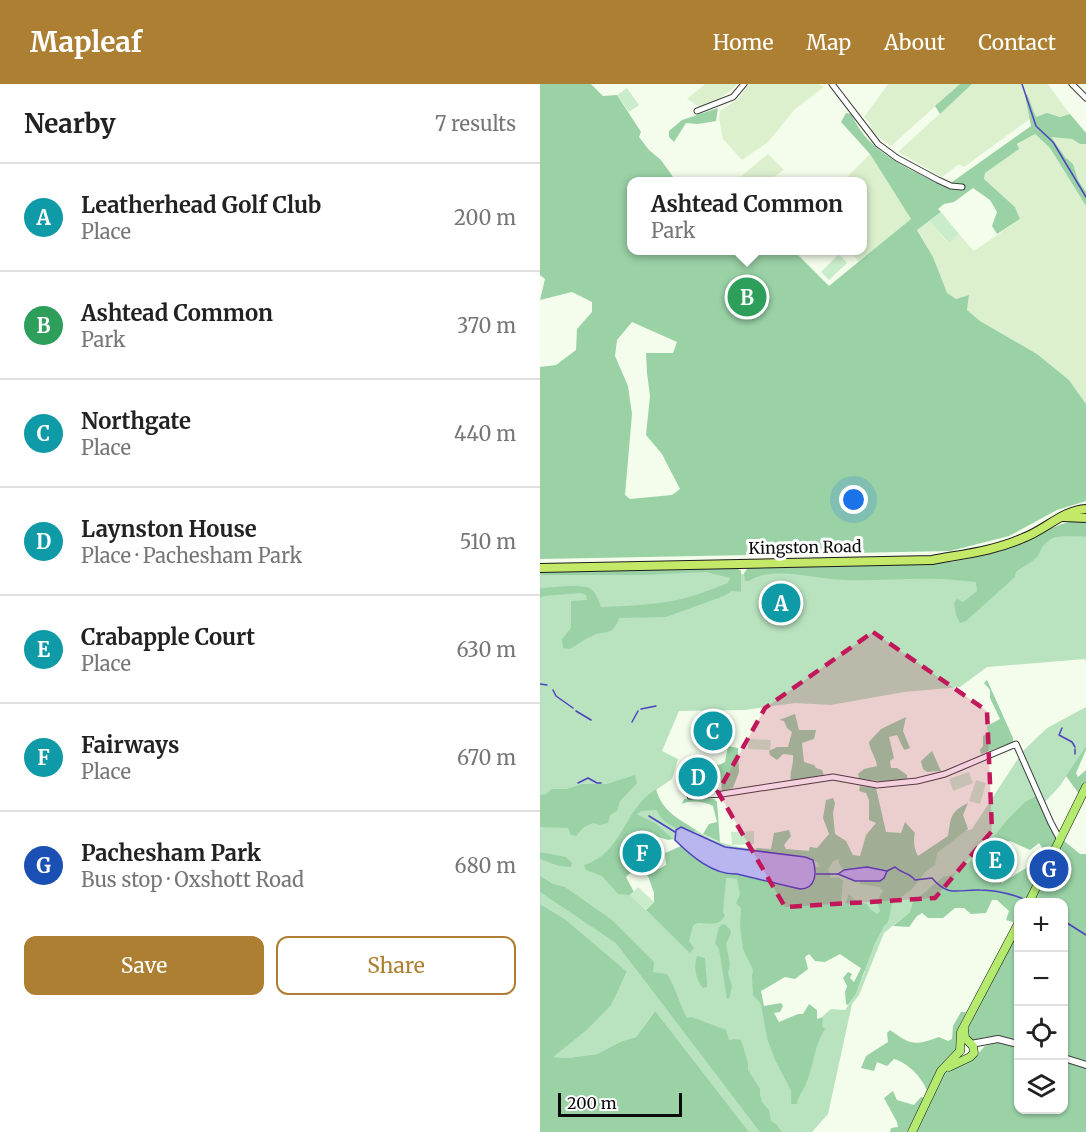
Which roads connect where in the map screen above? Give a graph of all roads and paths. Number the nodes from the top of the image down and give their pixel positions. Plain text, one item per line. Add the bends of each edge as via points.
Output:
1 (744, 84) edge
2 (832, 84) edge
3 (1072, 84) edge
4 (1086, 98) edge
5 (697, 111) dead end
6 (962, 186) dead end
7 (1084, 508) edge
8 (1063, 516) junction
9 (1086, 518) edge
10 (540, 568) edge
11 (1086, 788) edge
12 (690, 796) dead end
13 (1059, 838) junction
14 (1031, 898) edge
15 (1014, 932) edge
16 (964, 1026) junction
17 (1014, 1043) edge
18 (960, 1049) junction
19 (971, 1050) junction
20 (1068, 1059) edge
21 (1086, 1065) edge
22 (938, 1079) junction
23 (912, 1132) edge

1 - 5 street via 733,97
2 - 6 street via 878,144 938,180
3 - 4 street
7 - 8 highway, Kingston Road
8 - 9 highway
8 - 10 highway, Kingston Road via 1025,538 999,547 932,560
11 - 13 main road
12 - 13 street via 713,796 833,777 877,785 917,781 945,774 1016,744
13 - 14 main road
15 - 16 main road
16 - 18 main road
16 - 19 main road
17 - 19 street via 985,1041
18 - 19 main road via 965,1043
18 - 19 main road via 964,1057
18 - 22 main road
19 - 22 main road
20 - 21 street
22 - 23 main road

